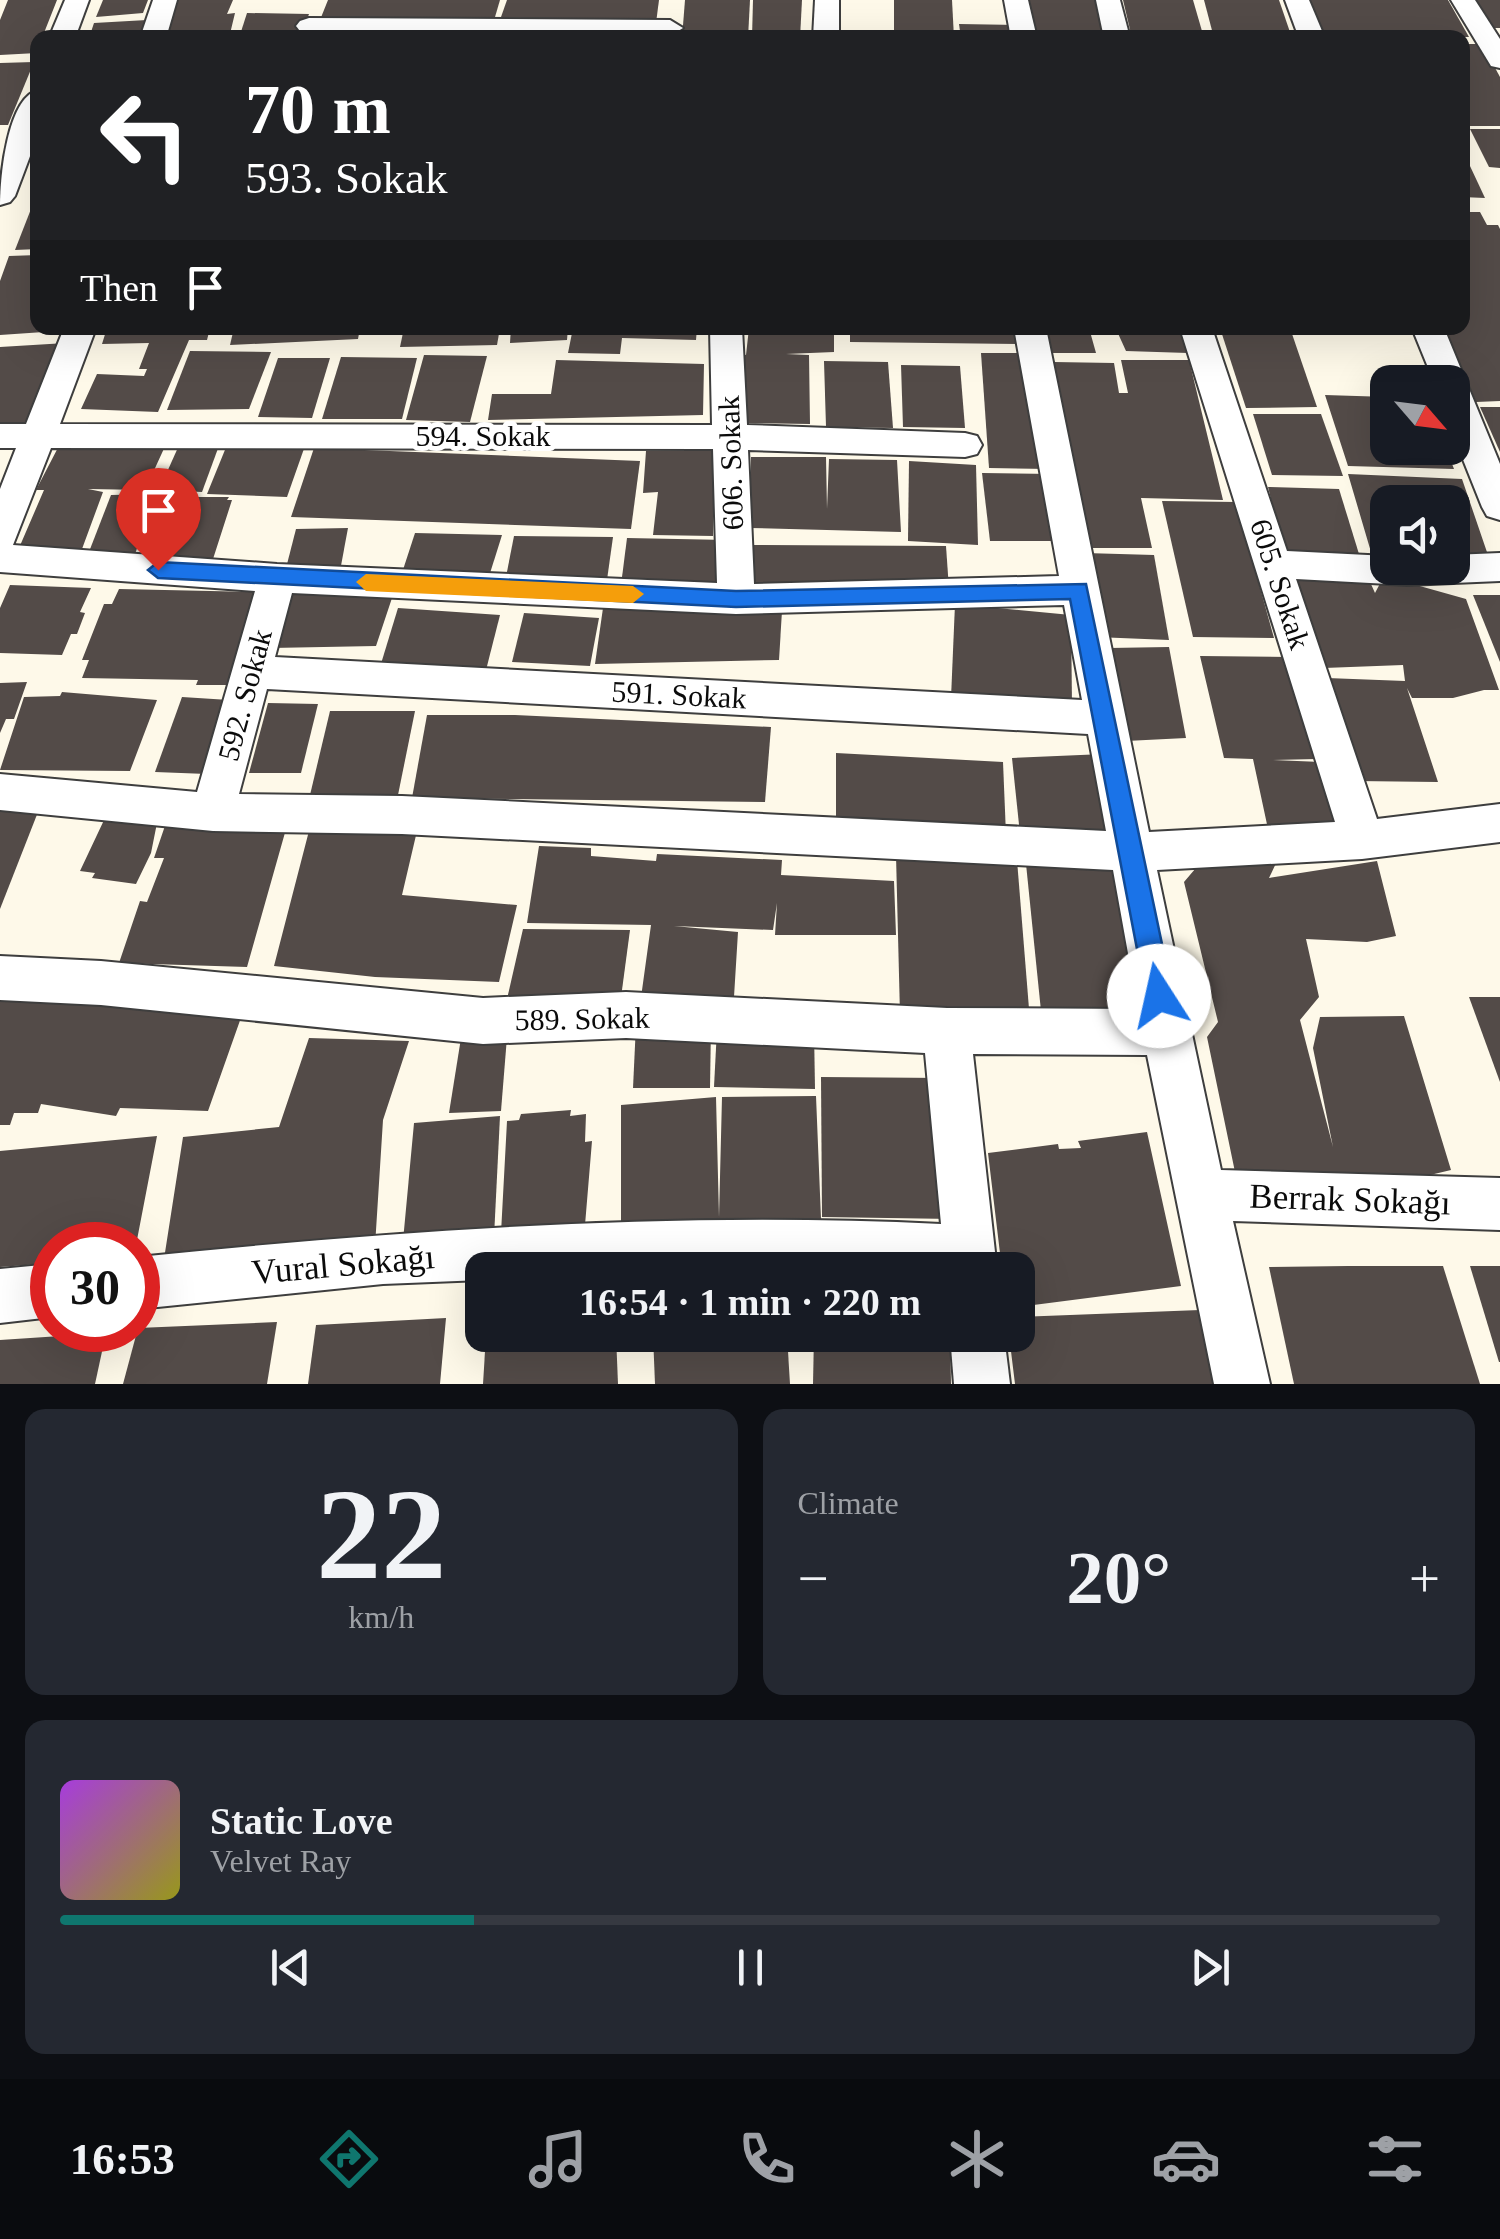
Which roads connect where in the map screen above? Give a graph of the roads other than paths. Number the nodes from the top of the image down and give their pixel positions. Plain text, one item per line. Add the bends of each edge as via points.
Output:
1 (77, 0) edge
2 (165, 0) edge
3 (322, 0) edge
4 (675, 0) edge
5 (827, 0) edge
6 (1016, 0) edge
7 (1108, 0) edge
8 (1297, 0) edge
9 (1463, 0) edge
10 (65, 30) edge
11 (156, 30) edge
12 (313, 30) edge
13 (670, 30) edge
14 (826, 30) edge
15 (1022, 30) edge
16 (1115, 30) edge
17 (1309, 30) edge
18 (1500, 60) edge
19 (30, 109) edge
20 (12, 133) edge
21 (0, 196) edge
22 (77, 335) edge
23 (726, 335) edge
24 (1031, 335) edge
25 (1198, 335) edge
26 (1431, 335) edge
27 (1443, 365) edge
28 (1470, 432) edge
29 (42, 434) junction
30 (0, 436) edge
31 (730, 437) junction
32 (966, 445) dead end
33 (1500, 507) edge
34 (0, 535) edge
35 (0, 558) edge
36 (1274, 564) junction
37 (1500, 567) edge
38 (277, 578) junction
39 (1079, 590) junction
40 (736, 599) junction
41 (252, 672) junction
42 (1106, 718) junction
43 (0, 792) edge
44 (213, 812) junction
45 (1500, 822) edge
46 (1362, 840) junction
47 (1133, 852) junction
48 (0, 978) edge
49 (947, 1030) junction
50 (1166, 1032) junction
51 (1200, 1194) junction
52 (1500, 1204) edge
53 (537, 1252) edge
54 (887, 1252) edge
55 (969, 1252) edge
56 (465, 1255) edge
57 (160, 1281) edge
58 (30, 1293) edge
59 (0, 1296) edge
60 (979, 1352) edge
61 (982, 1384) edge
62 (1242, 1384) edge

1 - 10 street
2 - 11 street
3 - 12 street
4 - 13 street
5 - 14 street
6 - 15 street
7 - 16 street
8 - 17 street
9 - 18 street
19 - 20 street
20 - 21 street
22 - 29 street
23 - 31 street, 606. Sokak
24 - 39 street
25 - 36 street, 605. Sokak
26 - 27 street
28 - 33 street
29 - 30 street, 594. Sokak
29 - 31 street, 594. Sokak
29 - 34 street
31 - 32 street, 594. Sokak
31 - 40 street, 606. Sokak
35 - 38 street
36 - 37 street via 1407,571
36 - 46 street, 605. Sokak
38 - 40 street
38 - 41 street, 592. Sokak
39 - 40 street
39 - 42 street
41 - 42 street, 591. Sokak
41 - 44 street, 592. Sokak
42 - 47 street
43 - 44 street
44 - 47 street via 402,815
45 - 46 street
46 - 47 street
47 - 50 street
48 - 49 street, 589. Sokak via 484,1021 626,1015
49 - 50 street, 589. Sokak
49 - 55 street
50 - 51 street
51 - 52 street, Berrak Sokağı
51 - 62 street
53 - 54 street, Vural Sokağı via 794,1243
56 - 57 street, Vural Sokağı
58 - 59 street
60 - 61 street

